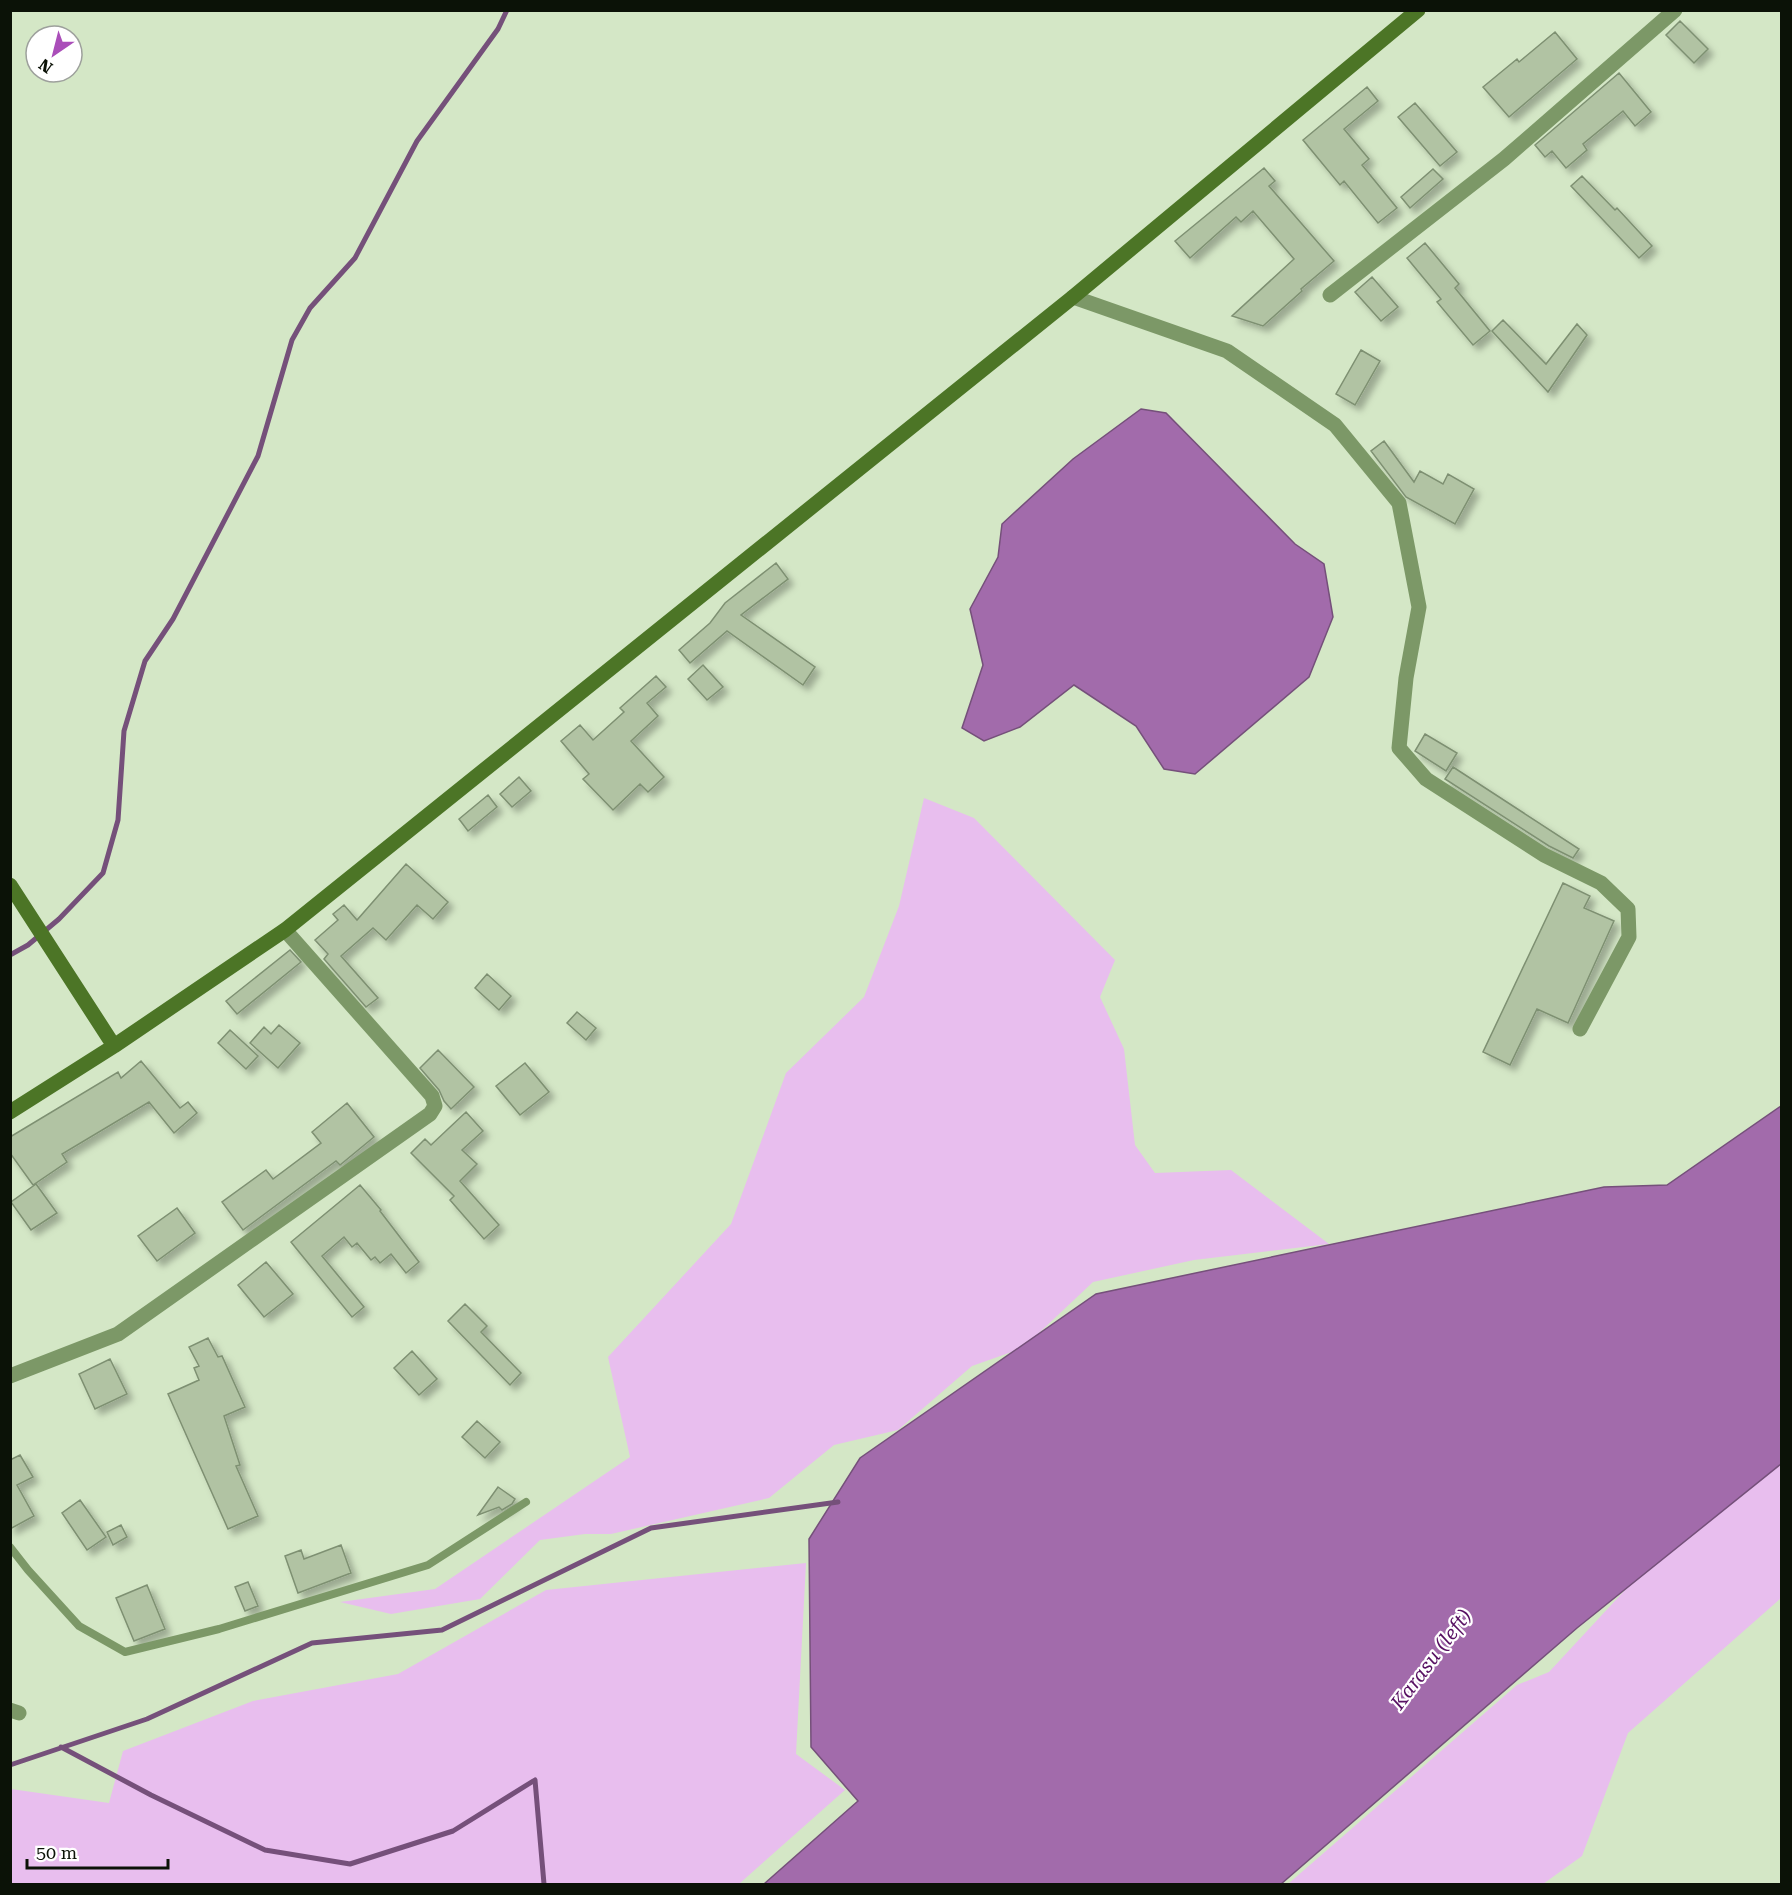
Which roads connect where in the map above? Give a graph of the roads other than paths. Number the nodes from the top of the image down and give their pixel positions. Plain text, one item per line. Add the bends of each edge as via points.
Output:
1 (1418, 10) edge
2 (1675, 10) edge
3 (1330, 295) dead end
4 (1073, 297) junction
5 (10, 885) edge
6 (285, 930) junction
7 (1580, 1029) dead end
8 (114, 1046) junction
9 (10, 1112) edge
10 (10, 1376) edge
11 (526, 1502) dead end
12 (10, 1547) edge

1 - 4 main road
2 - 3 street via 1504,159
4 - 6 main road
4 - 7 street via 1227,351 1335,425 1399,503 1419,607 1399,748 1426,779 1544,855 1601,883 1628,909 1629,937
5 - 8 main road
6 - 8 main road
6 - 10 street via 432,1096 435,1106 430,1114 118,1334
8 - 9 main road
11 - 12 lane via 428,1564 219,1629 126,1652 79,1626

